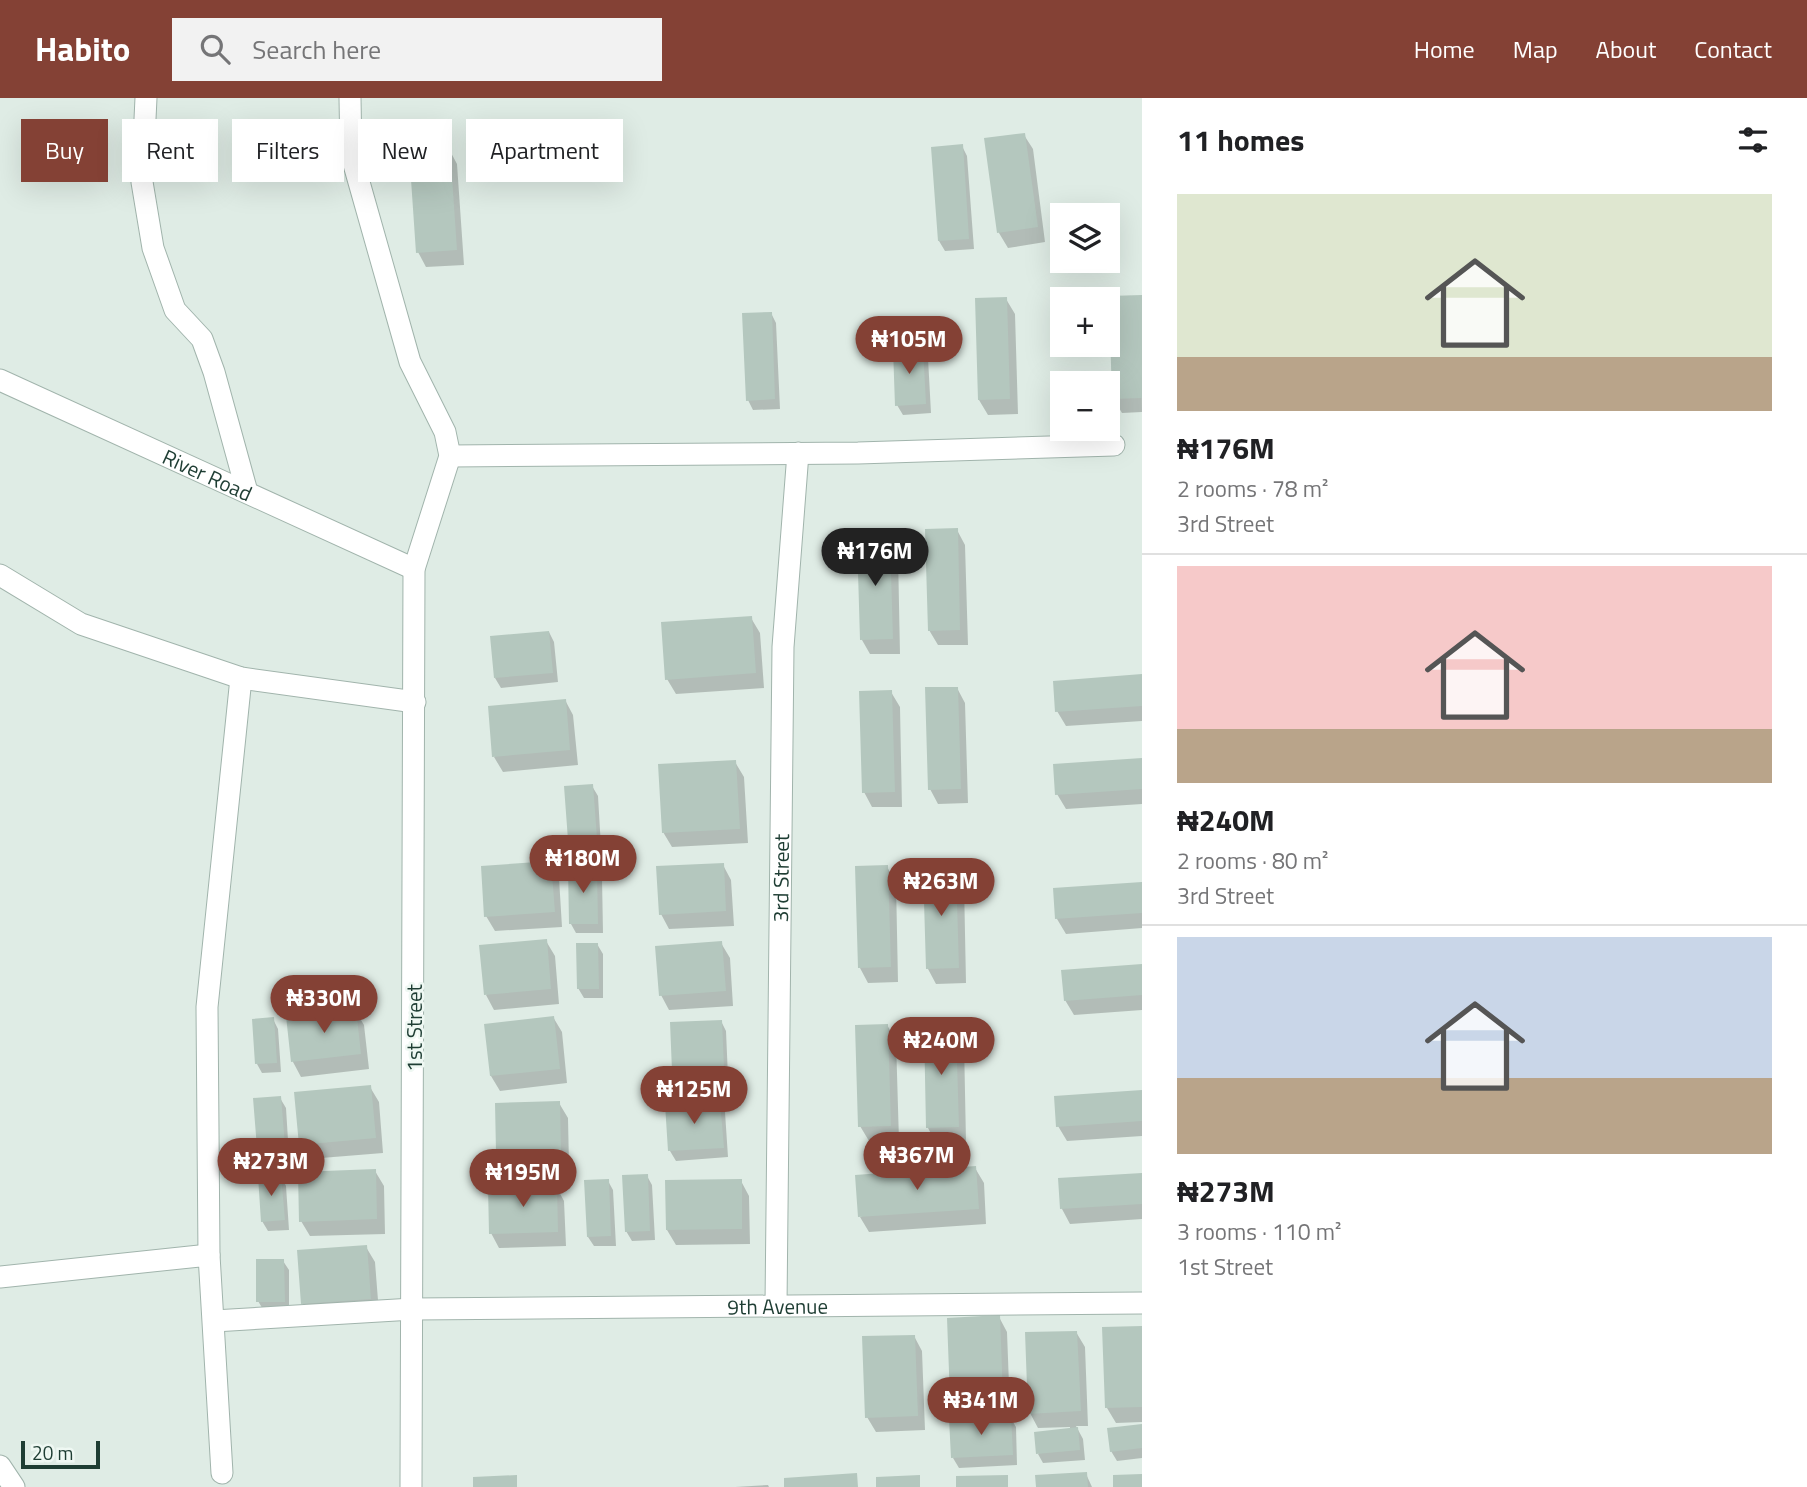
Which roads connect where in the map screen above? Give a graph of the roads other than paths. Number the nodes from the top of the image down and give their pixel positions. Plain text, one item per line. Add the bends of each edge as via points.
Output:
1 (146, 98) edge
2 (350, 98) edge
3 (0, 380) edge
4 (1114, 445) dead end
5 (798, 453) junction
6 (450, 456) junction
7 (247, 492) junction
8 (414, 569) junction
9 (0, 575) edge
10 (241, 678) junction
11 (415, 702) junction
12 (209, 1255) junction
13 (0, 1277) edge
14 (1142, 1303) edge
15 (776, 1305) junction
16 (413, 1309) junction
17 (214, 1321) junction
18 (0, 1466) edge
19 (222, 1473) dead end
20 (14, 1487) edge
21 (411, 1487) edge

1 - 7 street via 142,182 153,248 175,310 202,339
2 - 6 street via 351,154 411,362 445,432
3 - 7 street, River Road
4 - 5 street
5 - 6 street
5 - 15 street, 3rd Street via 783,647
6 - 8 street, 1st Street
7 - 8 street, River Road
8 - 11 street, 1st Street
9 - 10 street via 81,624
10 - 11 street
10 - 12 street via 207,1007
11 - 16 street, 1st Street
12 - 13 street
12 - 17 street
14 - 15 street, 9th Avenue
15 - 16 street, 9th Avenue
16 - 17 street, 9th Avenue
16 - 21 street, 1st Street
17 - 19 street
18 - 20 street

